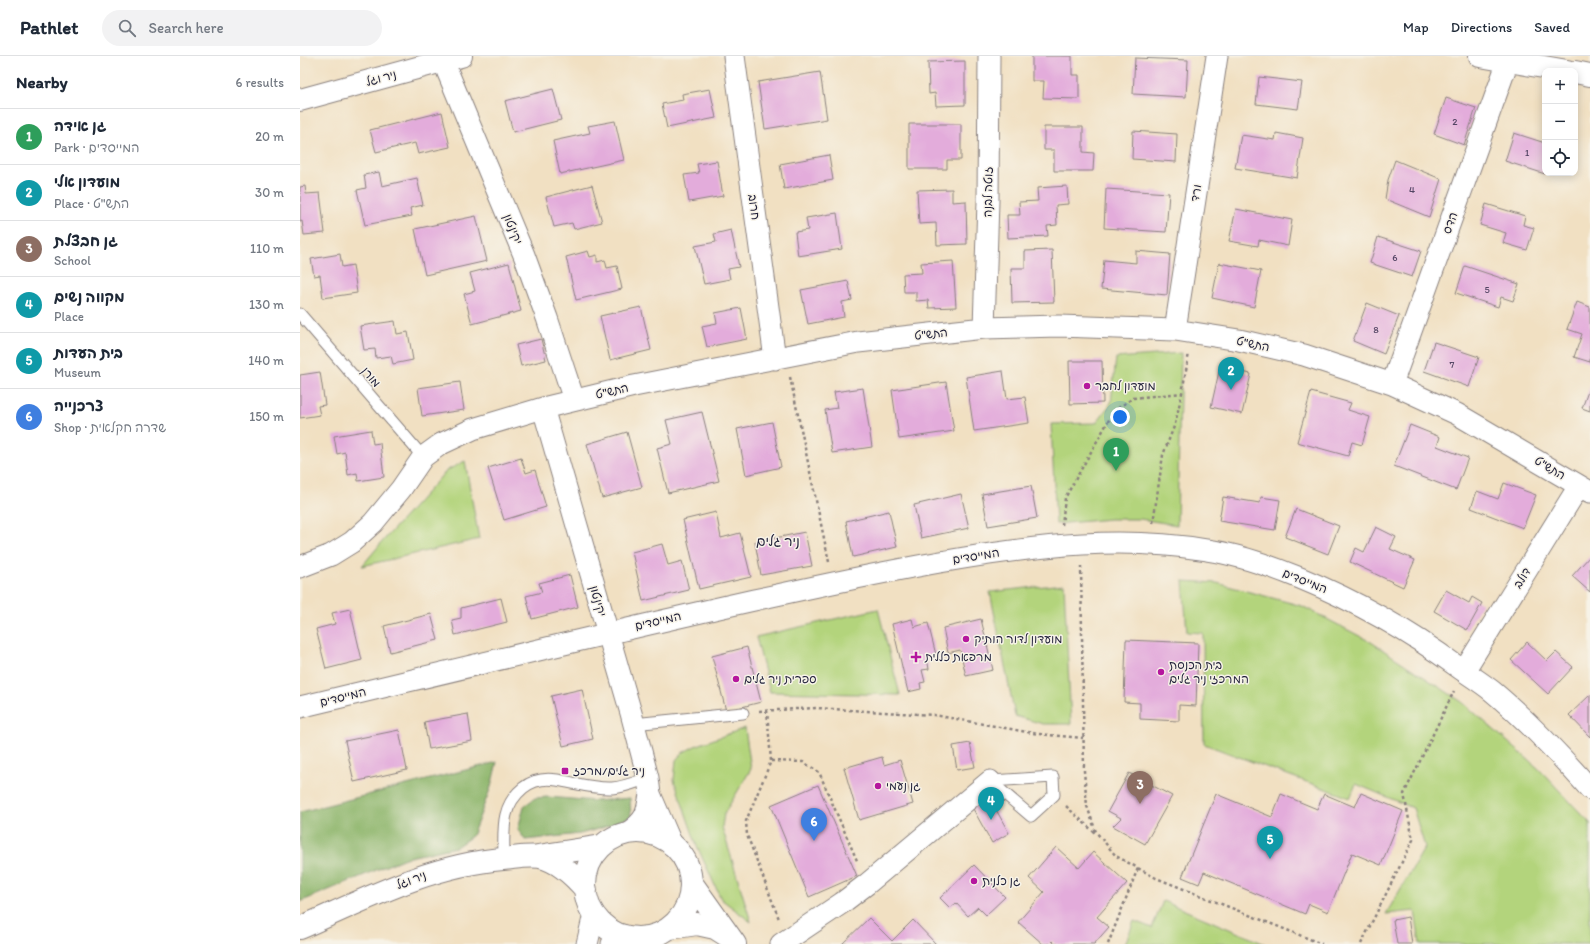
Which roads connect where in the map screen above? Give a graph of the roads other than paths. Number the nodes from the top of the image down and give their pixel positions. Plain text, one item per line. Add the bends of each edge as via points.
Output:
1 (734, 56) edge
2 (989, 56) edge
3 (1217, 56) edge
4 (1480, 56) edge
5 (448, 58) edge
6 (1508, 61) junction
7 (1549, 68) edge
8 (1578, 73) edge
9 (1590, 75) edge
10 (300, 100) edge
11 (300, 314) edge
12 (984, 328) junction
13 (1184, 331) junction
14 (781, 358) junction
15 (1392, 384) junction
16 (574, 400) junction
17 (543, 408) junction
18 (423, 457) junction
19 (1585, 489) edge
20 (300, 567) edge
21 (607, 633) junction
22 (1464, 671) junction
23 (300, 707) edge
24 (743, 713) road end
25 (634, 724) junction
26 (990, 781) junction
27 (649, 786) junction
28 (1590, 789) edge
29 (629, 832) junction
30 (672, 845) junction
31 (602, 846) junction
32 (529, 857) junction
33 (504, 858) junction
34 (691, 882) junction
35 (586, 890) junction
36 (594, 914) junction
37 (300, 928) edge
38 (670, 928) junction
39 (619, 940) edge
40 (733, 942) edge
41 (784, 942) edge
42 (587, 944) edge

1 - 14 street, חרוב
2 - 12 street, זוטה לבנה
3 - 13 street, ורד
4 - 6 street
5 - 10 street, ניר וגל
5 - 16 street, יקינטון via 524,255
6 - 7 street
6 - 15 street, הדס
8 - 9 street
11 - 18 lane, מורן
12 - 13 street, התש"ט via 1059,326
12 - 14 street, התש"ט via 858,342
13 - 15 street, התש"ט via 1304,355
14 - 16 street, התש"ט
15 - 19 street, התש"ט via 1457,414
16 - 17 street, התש"ט
17 - 18 street, התש"ט via 473,428 441,444
17 - 21 street, יקינטון
18 - 20 street, התש"ט via 378,517 352,542 331,555
19 - 22 street, דולב
21 - 22 street, המייסדים via 834,582 963,558 1081,543 1151,543 1211,550 1277,569 1337,593 1383,618
21 - 23 street, המייסדים
21 - 25 street, יקינטון
22 - 28 street, המייסדים via 1490,690 1533,729
24 - 25 lane
25 - 27 street, יקינטון
26 - 26 lane via 1031,816 1054,795 1053,777
26 - 41 street via 867,884
27 - 29 street, יקינטון via 648,813 641,824
27 - 30 street, יקינטון
27 - 33 lane via 611,788 544,779 529,783 508,805 504,820
29 - 30 street via 647,833 663,838
29 - 31 street via 612,838
30 - 34 street via 687,864
31 - 32 street, ניר וגל
31 - 35 street via 589,864 585,881
32 - 33 street, ניר וגל
32 - 35 street, ניר וגל via 540,857 553,862 576,878
33 - 37 street, ניר וגל via 428,874
34 - 38 street via 689,899 682,915
34 - 40 street
35 - 36 street
36 - 39 street via 605,927 620,935
36 - 42 street
38 - 39 street via 654,936
38 - 40 street via 697,924 715,928

